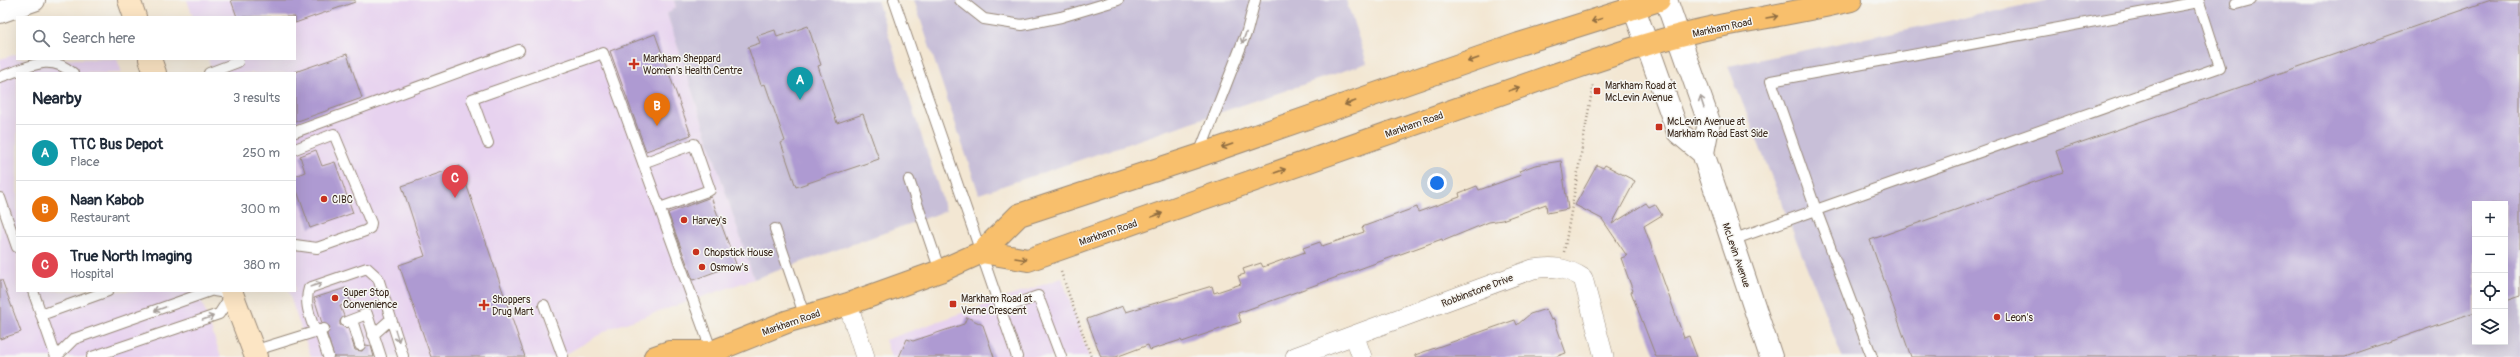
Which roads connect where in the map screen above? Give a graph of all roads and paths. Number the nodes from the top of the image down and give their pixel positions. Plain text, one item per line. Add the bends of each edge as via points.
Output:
1 (34, 0) edge
2 (129, 0) edge
3 (894, 0) edge
4 (960, 0) edge
5 (1118, 0) edge
6 (1255, 0) edge
7 (1659, 0) edge
8 (1666, 0) edge
9 (1851, 0) edge
10 (2251, 0) edge
11 (1632, 4) edge
12 (2236, 4) dead end
13 (0, 12) edge
14 (135, 16) edge
15 (1679, 36) junction
16 (1646, 46) junction
17 (519, 50) dead end
18 (150, 60) edge
19 (237, 60) edge
20 (72, 72) edge
21 (155, 72) edge
22 (212, 72) edge
23 (0, 77) edge
24 (1593, 85) dead end
25 (296, 132) edge
26 (488, 143) dead end
27 (296, 149) edge
28 (1703, 153) junction
29 (1198, 156) junction
30 (643, 163) junction
31 (909, 180) dead end
32 (0, 198) edge
33 (660, 208) junction
34 (1816, 210) junction
35 (775, 229) dead end
36 (1732, 240) junction
37 (16, 244) edge
38 (296, 245) edge
39 (982, 252) junction
40 (1561, 267) junction
41 (940, 271) junction
42 (1061, 272) dead end
43 (32, 292) edge
44 (105, 292) edge
45 (207, 292) edge
46 (226, 292) edge
47 (848, 304) junction
48 (544, 305) dead end
49 (1000, 309) junction
50 (41, 314) junction
51 (805, 317) junction
52 (391, 319) junction
53 (319, 330) junction
54 (374, 335) junction
55 (1355, 337) junction
56 (360, 345) dead end
57 (254, 354) edge
58 (709, 354) edge
59 (328, 356) edge
60 (403, 356) dead end
61 (56, 357) edge
62 (92, 357) edge
63 (381, 357) edge
64 (563, 357) edge
65 (655, 357) edge
66 (865, 357) edge
67 (1017, 357) edge
68 (1061, 357) edge
69 (1091, 357) edge
70 (1295, 357) edge
71 (1362, 357) edge
72 (1604, 357) edge
73 (1771, 357) edge
74 (1872, 357) edge

1 - 13 street
2 - 14 main road
3 - 39 lane
4 - 5 lane via 984,19 1022,25 1061,17
6 -> 29 lane via 1247,31
7 - 11 main road, Markham Road
8 - 15 street, McLevin Avenue
15 -> 9 main road, Markham Road
10 - 12 lane
11 - 16 street
11 -> 29 main road, Markham Road
15 - 16 main road, Markham Road
28 -> 15 street, McLevin Avenue via 1709,122
16 - 28 street via 1678,132
39 -> 16 main road, Markham Road via 1028,260 1548,77
17 - 25 lane
18 - 21 main road
19 - 22 lane via 238,62
20 - 23 lane via 63,64 48,61
24 - 40 path
26 - 30 lane via 472,99 603,53
27 - 38 lane via 334,134 371,223 370,228 365,231 317,248
28 - 36 street, McLevin Avenue
29 - 39 main road, Markham Road via 1018,215
30 - 33 lane
30 - 33 lane via 694,144 710,190
31 - 41 lane
32 - 37 lane
33 - 58 lane
34 - 34 lane via 1771,81 2199,2 2220,67
34 - 36 lane
34 - 74 lane
35 - 51 lane
36 - 73 street, McLevin Avenue
39 - 41 main road, Markham Road
39 - 49 lane
40 - 55 street, Robbinstone Drive via 1533,269
40 - 72 street via 1583,278
41 - 47 main road, Markham Road
42 - 69 path
43 - 50 lane
44 - 50 lane
45 -> 61 lane via 74,339
46 - 57 main road
62 -> 46 lane via 219,314
47 - 51 main road, Markham Road
47 - 66 street
48 - 64 lane
49 - 67 lane
49 - 68 lane via 1038,296
50 - 61 lane
51 - 58 main road, Markham Road
53 -> 52 lane via 307,308 309,288 367,268 378,278
52 - 54 lane
52 -> 60 lane
53 - 57 lane
53 - 59 lane
54 - 56 lane via 367,314 349,321
54 - 63 lane
55 - 70 street, Robbinstone Drive
55 - 71 street
58 - 65 main road, Markham Road via 669,352

